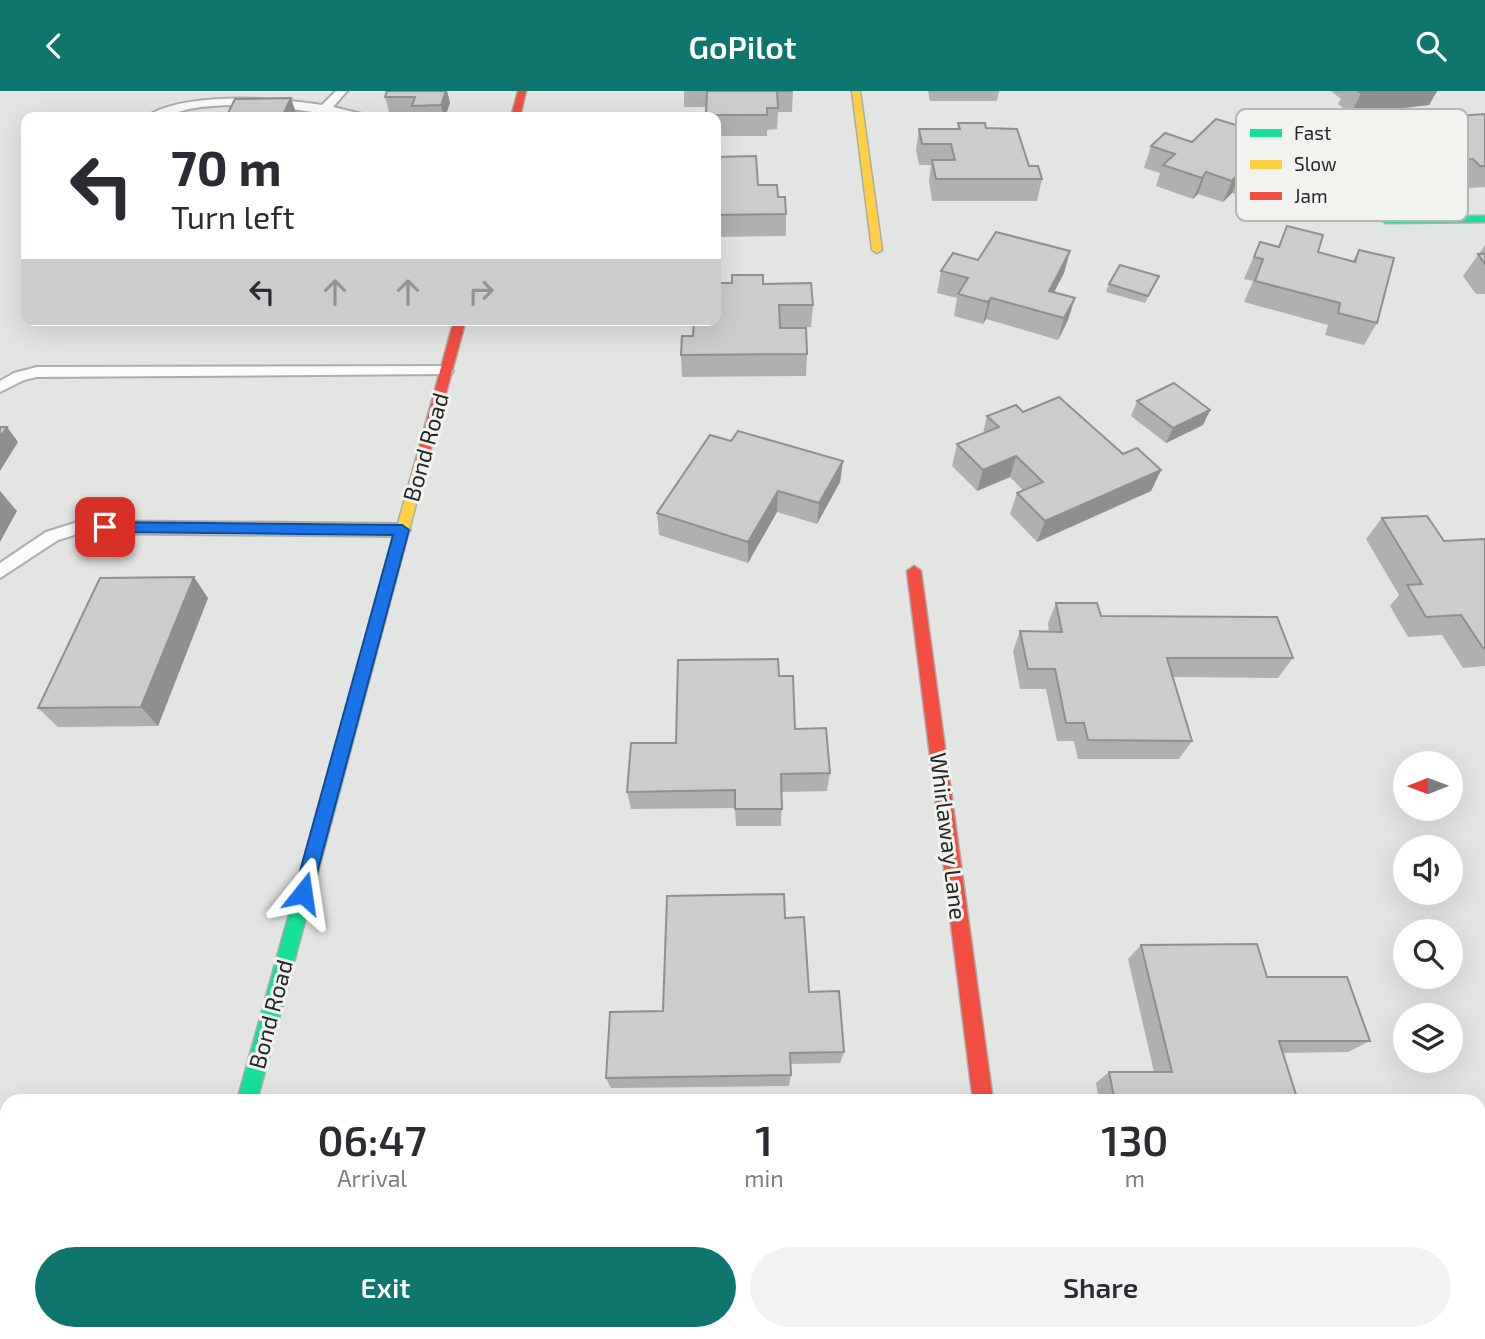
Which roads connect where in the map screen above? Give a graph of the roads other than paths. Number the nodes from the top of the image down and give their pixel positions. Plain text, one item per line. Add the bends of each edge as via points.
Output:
1 (342, 91) edge
2 (522, 91) edge
3 (856, 91) edge
4 (327, 109) junction
5 (169, 112) edge
6 (340, 112) edge
7 (516, 112) edge
8 (877, 250) dead end
9 (458, 326) edge
10 (446, 371) junction
11 (0, 387) edge
12 (402, 530) junction
13 (915, 571) dead end
14 (0, 572) edge
15 (249, 1094) edge
16 (982, 1094) edge

1 - 4 lane
2 - 7 street
3 - 8 street
4 - 5 lane via 290,103 224,103
4 - 6 lane
9 - 10 street, Bond Road
10 - 11 lane via 37,372
10 - 12 street, Bond Road
12 - 14 lane via 81,527 52,536
12 - 15 street, Bond Road
13 - 16 street, Whirlaway Lane

